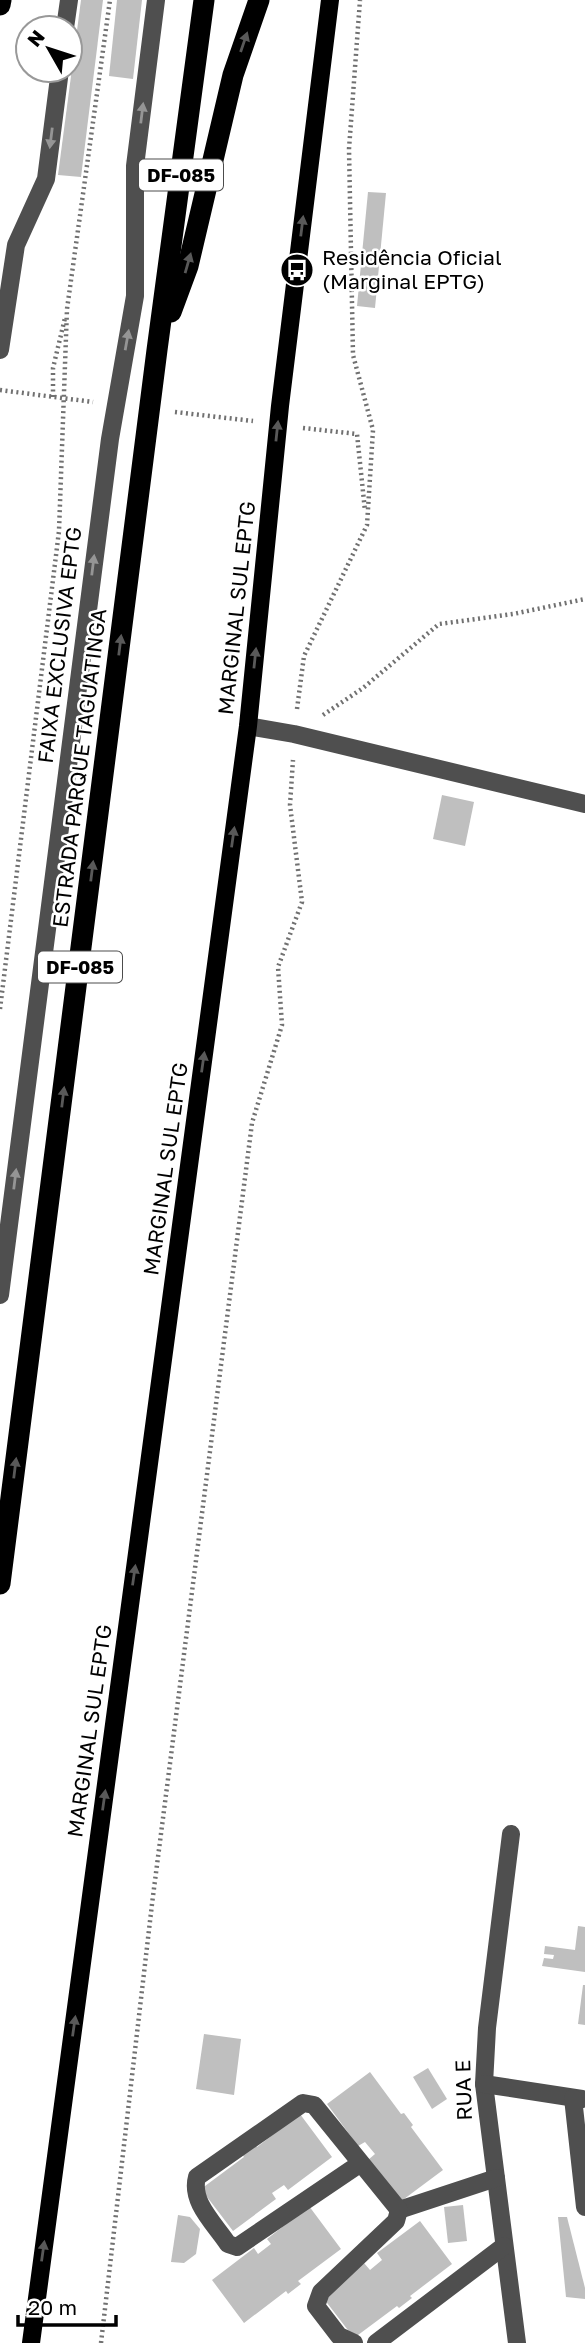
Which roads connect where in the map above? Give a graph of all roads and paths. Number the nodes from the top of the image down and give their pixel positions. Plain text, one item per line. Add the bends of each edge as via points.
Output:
1 (110, 0) edge
2 (156, 0) edge
3 (204, 0) edge
4 (259, 0) edge
5 (330, 0) edge
6 (360, 0) edge
7 (58, 84) edge
8 (67, 309) junction
9 (0, 350) edge
10 (157, 350) junction
11 (53, 397) dead end
12 (357, 434) dead end
13 (367, 525) junction
14 (585, 598) edge
15 (248, 726) junction
16 (294, 734) junction
17 (585, 804) edge
18 (0, 1009) edge
19 (0, 1296) edge
20 (0, 1584) edge
21 (512, 1834) dead end
22 (484, 2084) junction
23 (579, 2099) edge
24 (361, 2163) junction
25 (496, 2178) junction
26 (585, 2207) edge
27 (398, 2210) junction
28 (504, 2246) junction
29 (31, 2343) edge
30 (101, 2343) edge
31 (354, 2343) edge
32 (376, 2343) edge
33 (517, 2343) edge

1 - 8 path
19 -> 2 street, FAIXA EXCLUSIVA EPTG via 110,439 135,296 135,166
3 - 10 highway, ESTRADA PARQUE TAGUATINGA / DF-085
10 -> 4 highway via 188,266 233,75
15 -> 5 main road, MARGINAL SUL EPTG via 281,394
6 - 13 path via 349,149 353,355 373,430
7 -> 9 street via 46,179 16,245
8 - 11 path via 53,368
8 - 18 path via 59,531
20 -> 10 highway, ESTRADA PARQUE TAGUATINGA / DF-085
12 - 13 path
13 - 16 path via 304,656
14 - 16 path via 439,624 363,688
15 - 16 street
29 -> 15 main road, MARGINAL SUL EPTG
16 - 17 street
16 - 30 path via 290,805 302,902 278,967 282,1025 250,1136
21 - 22 street, RUA E via 486,2028
22 - 23 street
22 - 25 street, RUA E
23 - 26 street
24 - 24 street via 237,2247 228,2244 196,2199 197,2177 303,2103 314,2105
24 - 27 street
25 - 27 street
25 - 28 street, RUA E
27 - 31 street via 396,2221 321,2292 316,2306 339,2336
28 - 32 street
28 - 33 street, RUA E

